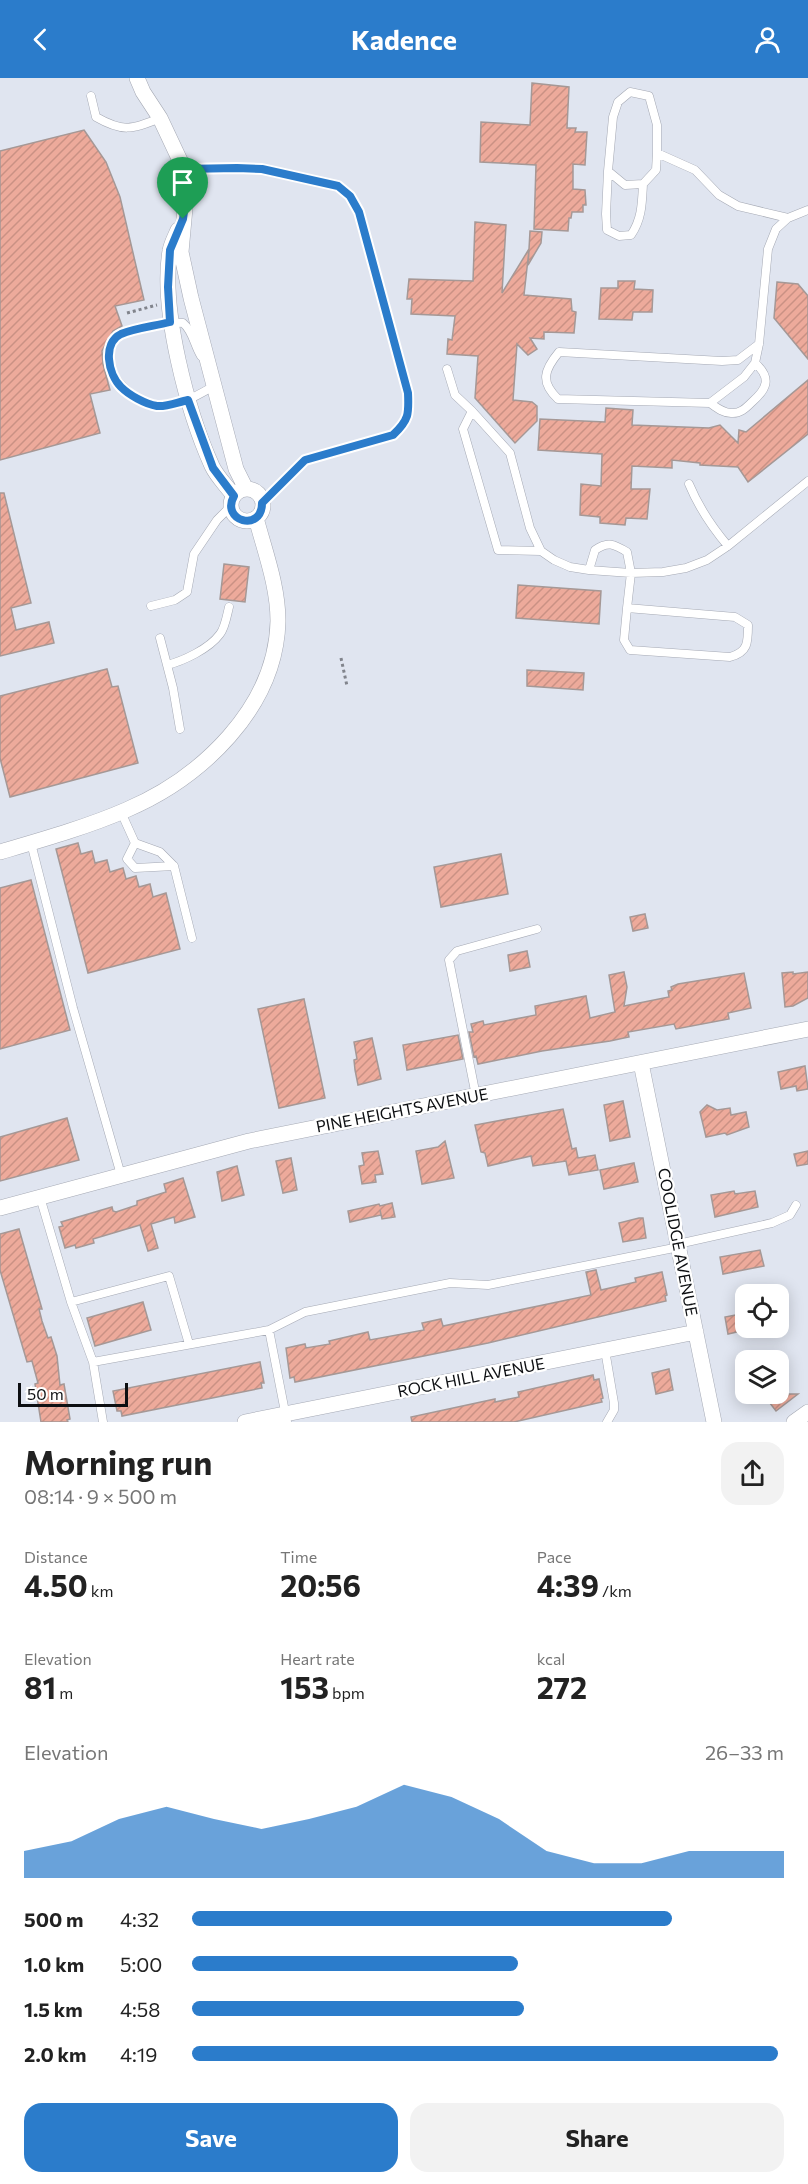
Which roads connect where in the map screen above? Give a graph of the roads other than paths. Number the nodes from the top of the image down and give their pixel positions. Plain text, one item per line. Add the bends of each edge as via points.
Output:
1 (136, 78) edge
2 (91, 96) dead end
3 (160, 118) junction
4 (657, 153) junction
5 (184, 169) junction
6 (609, 171) junction
7 (643, 184) junction
8 (808, 210) edge
9 (788, 218) junction
10 (183, 219) junction
11 (170, 322) junction
12 (759, 344) junction
13 (755, 363) junction
14 (210, 369) junction
15 (447, 369) dead end
16 (214, 386) junction
17 (188, 400) junction
18 (710, 403) junction
19 (472, 411) junction
20 (808, 481) edge
21 (689, 484) dead end
22 (237, 497) junction
23 (262, 503) junction
24 (256, 518) junction
25 (728, 546) junction
26 (541, 551) junction
27 (589, 570) junction
28 (631, 573) junction
29 (151, 606) dead end
30 (229, 607) dead end
31 (627, 608) junction
32 (159, 638) dead end
33 (167, 665) junction
34 (180, 729) dead end
35 (121, 812) junction
36 (31, 843) junction
37 (135, 843) junction
38 (0, 852) edge
39 (174, 866) junction
40 (537, 929) dead end
41 (192, 938) dead end
42 (808, 1029) edge
43 (641, 1063) junction
44 (476, 1096) junction
45 (121, 1175) junction
46 (40, 1197) junction
47 (796, 1205) dead end
48 (0, 1208) edge
49 (678, 1246) junction
50 (71, 1302) junction
51 (269, 1330) junction
52 (696, 1332) junction
53 (189, 1344) junction
54 (605, 1350) junction
55 (93, 1362) junction
56 (808, 1412) edge
57 (286, 1418) edge
58 (103, 1422) edge
59 (245, 1422) edge
60 (607, 1422) edge
61 (714, 1422) edge
62 (794, 1422) edge

1 - 3 street
2 - 3 lane via 96,117 114,127 140,127
3 - 5 street
4 - 6 lane via 657,125 650,96 630,92 618,102 613,117
4 - 7 lane via 656,170
4 - 9 lane via 695,170 719,195 738,206
5 - 10 street
5 - 23 lane via 262,169 338,186 350,196 359,212 408,393 409,413 404,425 393,435 305,460
6 - 7 lane via 625,185
6 - 7 lane via 607,230 619,236 631,236 635,230
8 - 9 lane
9 - 12 lane via 776,229 768,249
10 - 11 street via 170,250
10 - 14 street via 181,252
11 - 14 lane via 189,328
11 - 17 street
11 - 17 lane via 121,334 112,341 108,352 110,364 121,387 147,403 163,406
12 - 13 lane
12 - 18 lane via 738,360 559,352 548,365 548,389 558,399
13 - 18 lane via 744,377
13 - 18 lane via 762,369 766,384 750,404 735,414 723,412
14 - 16 street
15 - 19 lane via 454,395
16 - 17 lane
16 - 22 street via 236,469
17 - 22 street via 213,468
19 - 26 lane via 510,453 530,528
19 - 26 lane via 463,429 498,550
20 - 25 lane
21 - 25 lane via 711,526
22 - 23 street via 256,492
22 - 24 street via 233,513 241,520
22 - 29 lane via 194,554 187,592 175,600
23 - 24 street
24 - 35 street via 276,593 278,621 273,658 261,688 247,714 222,744 189,774
25 - 28 lane via 686,568
26 - 27 lane via 570,567
27 - 28 lane
27 - 28 lane via 595,550 606,543 627,552
28 - 31 lane
30 - 33 lane via 220,634 182,661
31 - 31 lane via 624,640 630,650 730,657 747,646 748,625 735,617
32 - 33 lane
33 - 34 lane
35 - 36 street
35 - 37 lane
36 - 38 street
36 - 45 lane
37 - 39 lane via 160,852
37 - 39 lane via 128,859 135,868
39 - 41 lane
40 - 44 lane via 457,951 449,960
42 - 43 street, PINE HEIGHTS AVENUE
43 - 44 street, PINE HEIGHTS AVENUE
43 - 49 street, COOLIDGE AVENUE
44 - 45 street, PINE HEIGHTS AVENUE via 249,1141
45 - 46 street, PINE HEIGHTS AVENUE
46 - 48 street, PINE HEIGHTS AVENUE
46 - 50 lane
47 - 49 lane via 790,1215 772,1223
49 - 51 lane via 488,1285 450,1283 305,1312
49 - 52 street, COOLIDGE AVENUE
50 - 53 lane via 169,1276
50 - 55 lane
51 - 53 lane
51 - 57 lane
52 - 54 street, ROCK HILL AVENUE
52 - 61 street, COOLIDGE AVENUE
53 - 55 lane
54 - 57 street, ROCK HILL AVENUE
54 - 60 lane via 614,1403
55 - 58 lane
56 - 62 street
57 - 59 street, ROCK HILL AVENUE

